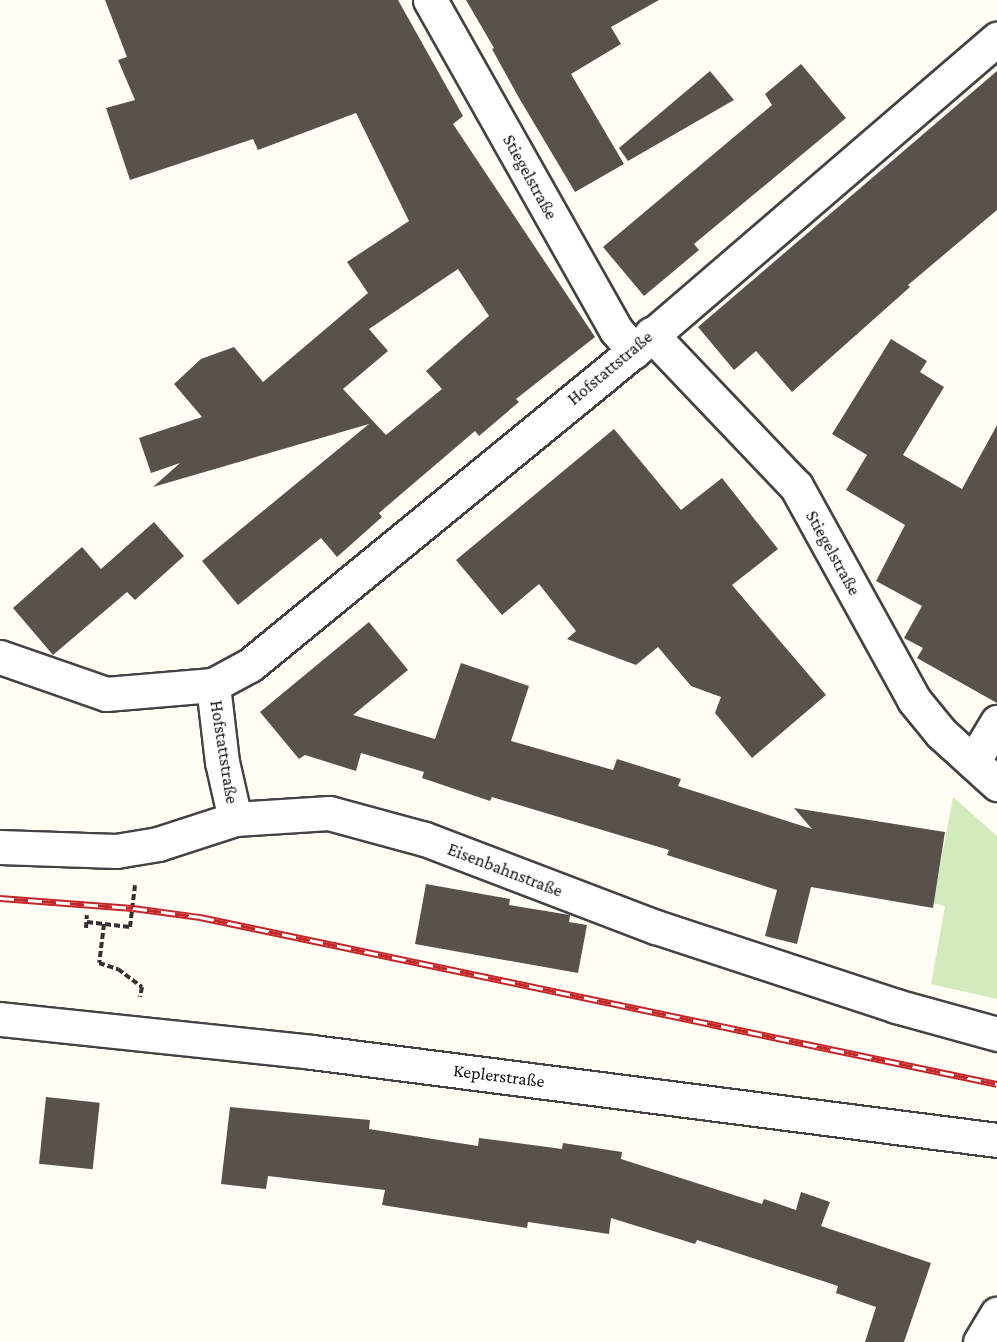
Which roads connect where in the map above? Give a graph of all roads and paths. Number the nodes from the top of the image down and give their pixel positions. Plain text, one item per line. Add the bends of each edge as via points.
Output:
1 (430, 0) edge
2 (997, 39) edge
3 (642, 343) junction
4 (0, 657) edge
5 (213, 685) junction
6 (997, 722) edge
7 (973, 762) junction
8 (997, 784) edge
9 (234, 819) junction
10 (0, 847) edge
11 (135, 885) dead end
12 (87, 915) dead end
13 (87, 922) junction
14 (104, 924) junction
15 (86, 928) dead end
16 (139, 1008) dead end
17 (0, 1019) edge
18 (997, 1034) edge
19 (997, 1140) edge
20 (997, 1314) edge
21 (980, 1342) edge

1 - 3 street, Stiegelstraße via 616,330
2 - 3 street, Hofstattstraße
3 - 5 street, Hofstattstraße via 250,665
3 - 7 street, Stiegelstraße via 796,486 914,700 941,733
4 - 5 street, Hofstattstraße via 106,693
5 - 9 street, Hofstattstraße via 222,762
6 - 7 street
7 - 8 street, Stiegelstraße
9 - 10 street, Eisenbahnstraße via 158,844 116,851
9 - 18 street, Eisenbahnstraße via 330,813 425,839 656,927 896,1006
11 - 14 path via 130,927
12 - 13 path
13 - 14 path
13 - 15 path
14 - 16 path via 99,963 118,969 142,987
17 - 19 street, Keplerstraße via 312,1052
20 - 21 street

